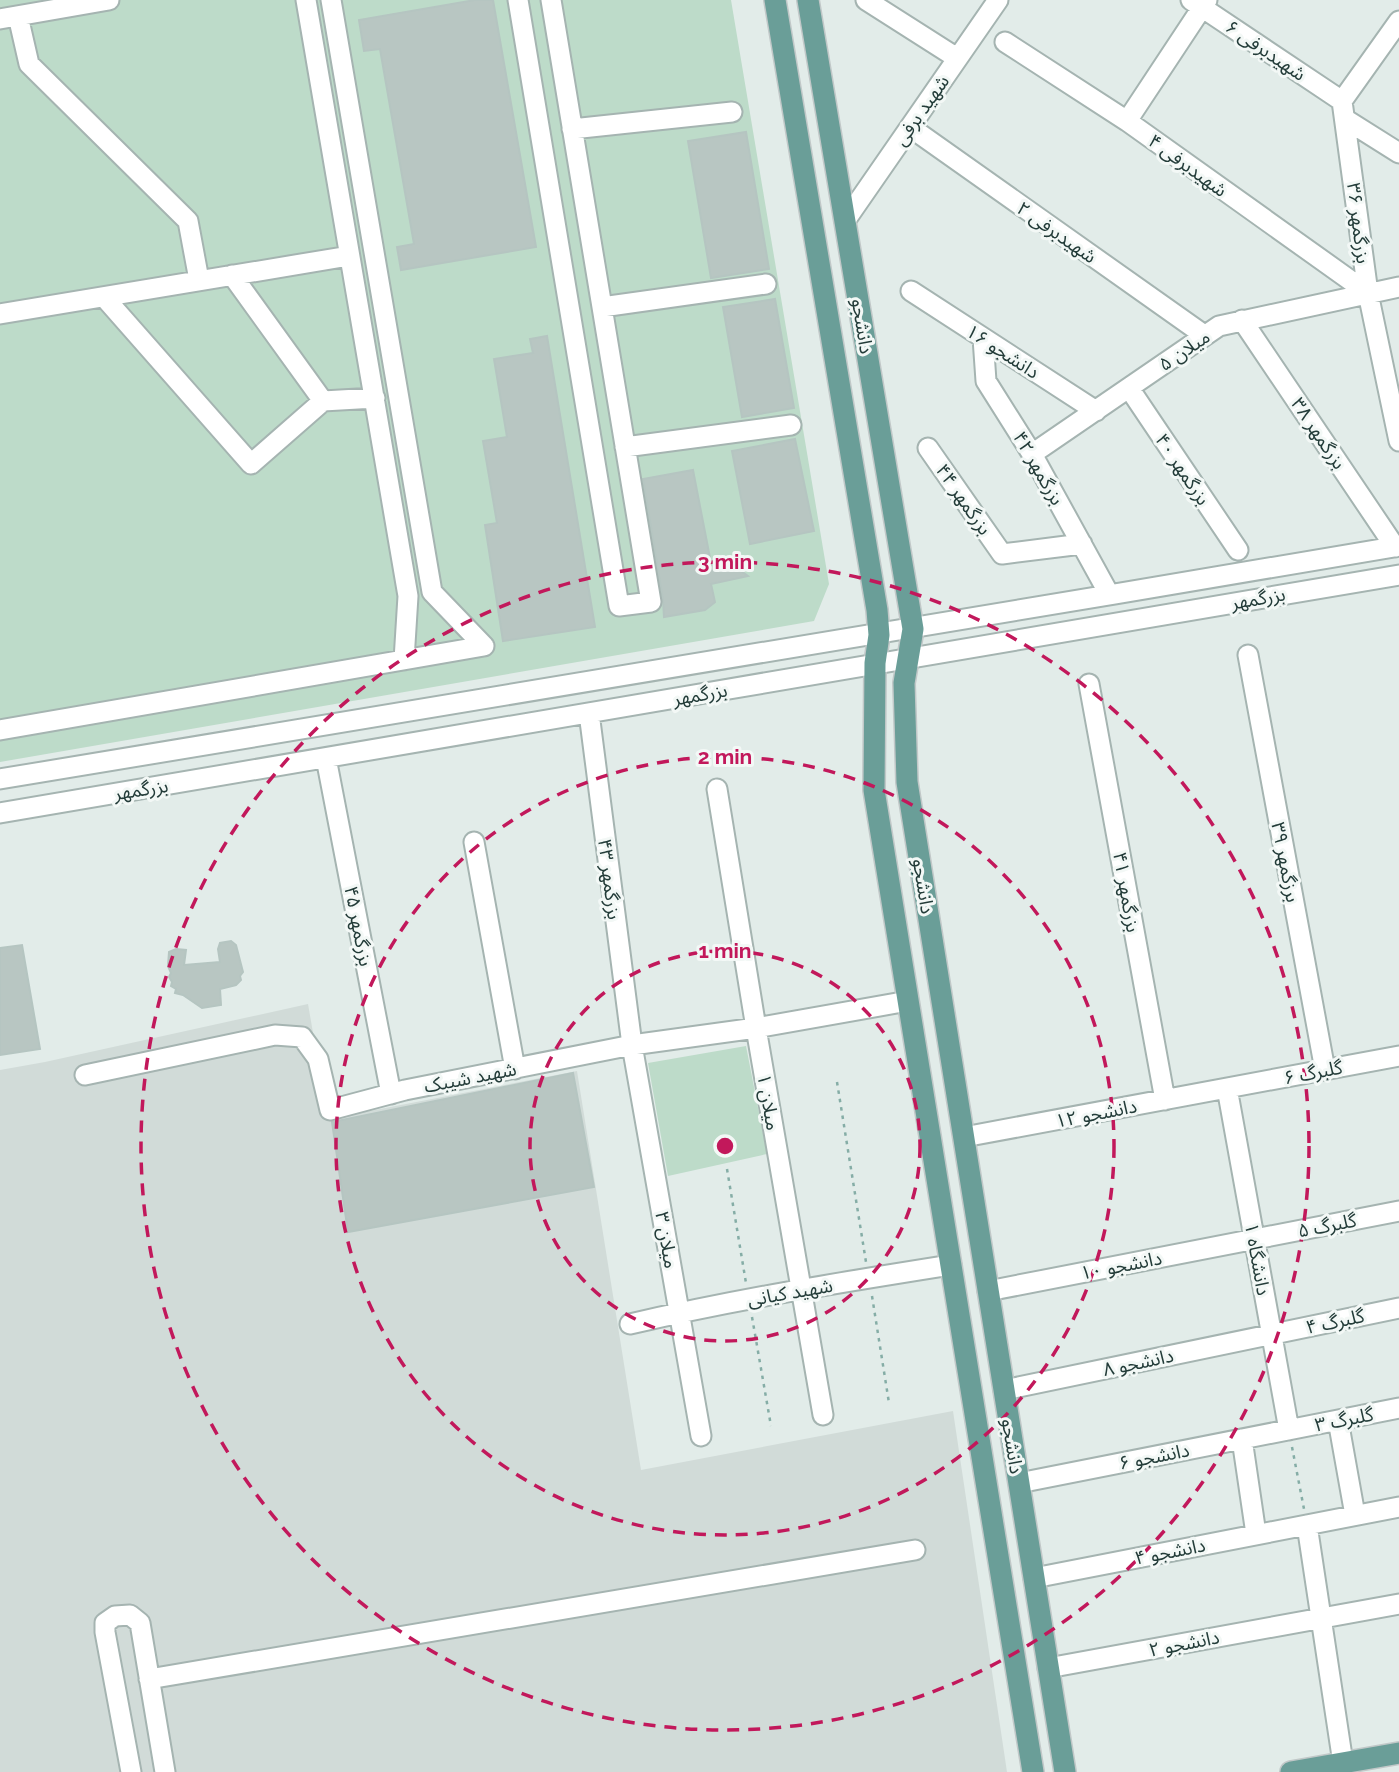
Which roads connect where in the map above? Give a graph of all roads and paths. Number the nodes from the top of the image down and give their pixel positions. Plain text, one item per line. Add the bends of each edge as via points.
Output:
1 (109, 0) edge
2 (306, 0) edge
3 (331, 0) edge
4 (519, 0) edge
5 (551, 0) edge
6 (775, 0) edge
7 (808, 0) edge
8 (998, 0) edge
9 (1200, 3) edge
10 (872, 4) edge
11 (9, 17) edge
12 (1399, 21) edge
13 (1005, 42) dead end
14 (957, 58) junction
15 (1343, 110) junction
16 (732, 112) dead end
17 (1126, 121) junction
18 (910, 127) junction
19 (572, 129) junction
20 (1399, 153) edge
21 (845, 221) junction
22 (349, 256) junction
23 (232, 275) junction
24 (199, 280) junction
25 (766, 284) dead end
26 (1399, 287) edge
27 (911, 291) dead end
28 (1368, 293) junction
29 (104, 297) junction
30 (602, 307) junction
31 (0, 314) edge
32 (1242, 320) junction
33 (1204, 335) junction
34 (983, 338) junction
35 (1129, 388) junction
36 (375, 398) junction
37 (323, 401) junction
38 (1096, 411) junction
39 (791, 425) dead end
40 (1399, 441) edge
41 (625, 447) junction
42 (928, 448) dead end
43 (1032, 454) junction
44 (1082, 544) junction
45 (1397, 546) edge
46 (1238, 550) dead end
47 (1399, 575) edge
48 (1109, 594) junction
49 (913, 629) junction
50 (879, 635) junction
51 (1248, 655) dead end
52 (908, 657) junction
53 (404, 660) junction
54 (875, 663) junction
55 (1089, 684) dead end
56 (589, 713) junction
57 (0, 730) edge
58 (302, 730) junction
59 (326, 758) junction
60 (306, 762) junction
61 (0, 779) edge
62 (717, 789) dead end
63 (0, 813) edge
64 (474, 842) dead end
65 (908, 1001) junction
66 (756, 1028) junction
67 (632, 1045) junction
68 (1399, 1056) edge
69 (515, 1069) junction
70 (1325, 1070) junction
71 (85, 1075) dead end
72 (837, 1082) dead end
73 (1227, 1088) junction
74 (391, 1094) junction
75 (1165, 1100) junction
76 (964, 1137) junction
77 (1399, 1211) edge
78 (1254, 1239) junction
79 (951, 1265) junction
80 (869, 1278) junction
81 (800, 1290) junction
82 (988, 1290) junction
83 (1399, 1308) edge
84 (680, 1312) junction
85 (630, 1324) dead end
86 (1272, 1334) junction
87 (1004, 1390) junction
88 (889, 1403) dead end
89 (1399, 1408) edge
90 (823, 1415) dead end
91 (1338, 1420) junction
92 (1289, 1430) junction
93 (701, 1436) dead end
94 (1242, 1439) junction
95 (1019, 1483) junction
96 (1399, 1507) edge
97 (1355, 1515) junction
98 (1307, 1525) junction
99 (1256, 1534) junction
100 (915, 1550) dead end
101 (1034, 1578) junction
102 (1399, 1604) edge
103 (1321, 1617) junction
104 (1048, 1668) junction
105 (149, 1678) junction
106 (1399, 1753) edge
107 (1343, 1763) junction
108 (1062, 1769) edge
109 (131, 1772) edge
110 (165, 1772) edge
111 (1032, 1772) edge
112 (1291, 1772) edge

1 - 11 street
2 - 22 street
3 - 53 street via 432,592 484,646
4 - 41 street via 620,606 651,602
5 - 19 street
6 - 50 main road, دانشجو
7 - 21 main road, دانشجو
8 - 14 street, شهید برفی
9 - 15 street, شهیدبرفی ۶
9 - 17 street
10 - 14 street
11 - 24 street via 29,64 188,221
12 - 15 street
13 - 17 street, شهیدبرفی ۴
14 - 18 street, شهید برفی
15 - 20 street, شهیدبرفی ۶
15 - 28 street, بزرگمهر ۳۶
16 - 19 street
17 - 28 street, شهیدبرفی ۴
18 - 21 street, شهید برفی
18 - 33 street, شهیدبرفی ۲
19 - 30 street
21 - 49 main road, دانشجو
22 - 23 street
22 - 36 street
23 - 24 street
23 - 37 street
24 - 29 street
25 - 30 street
26 - 28 street, میلان ۵
27 - 34 street, دانشجو ۱۶
28 - 32 street, میلان ۵
28 - 40 street, بزرگمهر ۳۶
29 - 31 street
29 - 37 street via 251,464
30 - 41 street
32 - 33 street, میلان ۵
32 - 45 street, بزرگمهر ۳۸
33 - 35 street, میلان ۵
34 - 38 street, دانشجو ۱۶
34 - 43 street, بزرگمهر ۴۲ via 986,381
35 - 38 street, میلان ۵
35 - 46 street, بزرگمهر ۴۰
36 - 37 street
36 - 53 street via 408,596
38 - 43 street, میلان ۵
39 - 41 street
42 - 44 street, بزرگمهر ۴۴ via 1002,554
43 - 44 street, بزرگمهر ۴۲
44 - 48 street, بزرگمهر ۴۲
45 - 48 street, بزرگمهر
47 - 52 street, بزرگمهر
48 - 49 street, بزرگمهر
49 - 50 street, بزرگمهر
49 - 52 main road, دانشجو
50 - 54 main road, دانشجو
50 - 58 street, بزرگمهر
51 - 70 street, برزگمهر ۳۹
52 - 54 street, بزرگمهر
52 - 76 main road, دانشجو via 904,683 908,782
53 - 57 street
54 - 56 street, بزرگمهر
54 - 65 main road, دانشجو via 874,790
55 - 75 street, بزرگمهر ۴۱
56 - 59 street, بزرگمهر
56 - 67 street, بزرگمهر ۴۳
58 - 60 street
58 - 61 street, بزرگمهر
59 - 60 street, بزرگمهر
59 - 74 street, بزرگمهر ۴۵
60 - 63 street, بزرگمهر
62 - 66 street, میلان ۱
64 - 69 street
65 - 66 street, شهید شیبک
65 - 79 main road, دانشجو
66 - 67 street, شهید شیبک
66 - 81 street, میلان ۱
67 - 69 street, شهید شیبک
67 - 84 street, میلان ۳
68 - 70 street, گلبرگ ۶
69 - 74 street, شهید شیبک
70 - 73 street, گلبرگ ۶
71 - 74 street, شهید شیبک via 275,1035 302,1037 318,1059 330,1110
72 - 80 path
73 - 75 street, دانشجو ۱۲
73 - 78 street, دانشگاه ۱
75 - 76 street, دانشجو ۱۲
76 - 82 main road, دانشجو
77 - 78 street, گلبرگ ۵
78 - 82 street, دانشجو ۱۰
78 - 86 street, دانشگاه ۱
79 - 80 street, شهید کیانی
79 - 111 main road, دانشجو
80 - 81 street, شهید کیانی
80 - 88 path
81 - 84 street, شهید کیانی
81 - 90 street, میلان ۱
82 - 87 main road, دانشجو
83 - 86 street, گلبرگ ۴
84 - 85 street, شهید کیانی
84 - 93 street, میلان ۳
86 - 87 street, دانشجو ۸
86 - 92 street, دانشگاه ۱
87 - 95 main road, دانشجو
89 - 91 street, گلبرگ ۳
91 - 92 street, گلبرگ ۳
91 - 97 street
92 - 94 street, دانشجو ۶
92 - 98 path
94 - 95 street, دانشجو ۶
94 - 99 street
95 - 101 main road, دانشجو
96 - 97 street, دانشجو ۴
97 - 98 street, دانشجو ۴
98 - 99 street, دانشجو ۴
98 - 103 street
99 - 101 street, دانشجو ۴
100 - 105 street
101 - 104 main road, دانشجو
102 - 103 street, دانشجو ۲
103 - 104 street, دانشجو ۲
103 - 107 street
104 - 108 main road, دانشجو
105 - 109 street via 140,1623 130,1615 115,1616 105,1623 105,1632
105 - 110 street
106 - 107 main road
107 - 112 main road

